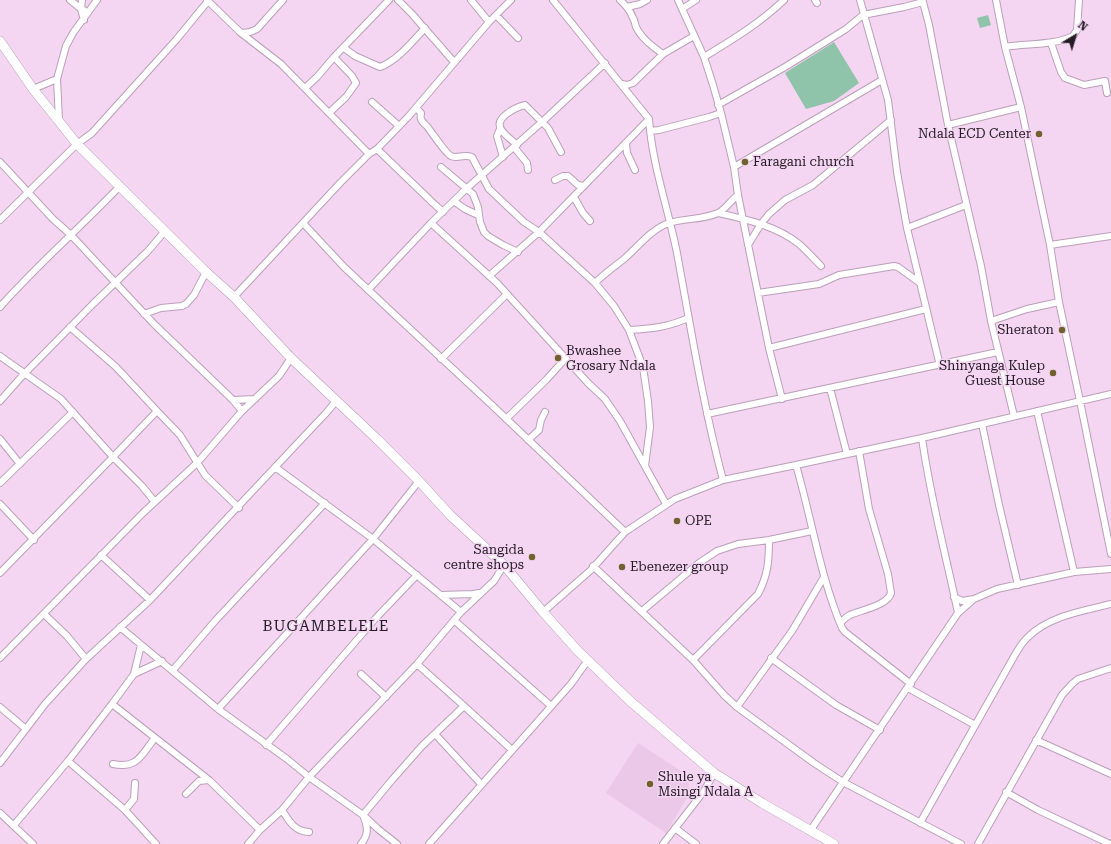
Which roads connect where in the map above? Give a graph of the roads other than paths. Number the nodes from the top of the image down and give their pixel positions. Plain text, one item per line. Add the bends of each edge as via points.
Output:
1 (70, 0) edge
2 (82, 0) edge
3 (97, 0) edge
4 (207, 0) edge
5 (284, 0) edge
6 (390, 0) edge
7 (398, 0) edge
8 (471, 0) edge
9 (511, 0) edge
10 (553, 0) edge
11 (620, 0) edge
12 (647, 0) edge
13 (678, 0) edge
14 (696, 0) edge
15 (784, 0) edge
16 (860, 0) edge
17 (996, 0) edge
18 (1079, 0) edge
19 (922, 1) edge
20 (627, 6) junction
21 (82, 9) junction
22 (682, 10) junction
23 (89, 12) junction
24 (496, 15) junction
25 (863, 15) junction
26 (84, 20) junction
27 (489, 22) junction
28 (425, 28) junction
29 (241, 33) junction
30 (694, 36) junction
31 (518, 38) dead end
32 (1051, 43) junction
33 (2, 47) edge
34 (1005, 47) junction
35 (344, 48) junction
36 (654, 48) junction
37 (663, 54) junction
38 (334, 57) junction
39 (704, 57) junction
40 (454, 62) junction
41 (656, 62) junction
42 (605, 63) junction
43 (57, 79) junction
44 (882, 80) junction
45 (622, 84) junction
46 (305, 88) junction
47 (33, 89) junction
48 (1107, 93) dead end
49 (372, 102) dead end
50 (718, 105) junction
51 (1021, 107) junction
52 (416, 108) junction
53 (330, 112) junction
54 (721, 113) junction
55 (649, 119) junction
56 (891, 120) junction
57 (59, 122) junction
58 (542, 122) junction
59 (948, 125) junction
60 (399, 126) junction
61 (500, 129) junction
62 (650, 131) junction
63 (626, 143) junction
64 (77, 144) junction
65 (515, 146) junction
66 (377, 149) junction
67 (561, 152) dead end
68 (369, 154) junction
69 (503, 157) junction
70 (0, 162) edge
71 (441, 167) dead end
72 (734, 167) junction
73 (528, 170) dead end
74 (635, 170) dead end
75 (483, 175) junction
76 (555, 180) dead end
77 (120, 186) junction
78 (584, 186) junction
79 (467, 188) junction
80 (29, 192) junction
81 (738, 195) junction
82 (574, 196) junction
83 (454, 202) junction
84 (966, 204) junction
85 (443, 212) junction
86 (718, 213) junction
87 (478, 214) junction
88 (742, 218) junction
89 (0, 220) edge
90 (590, 221) dead end
91 (303, 223) junction
92 (431, 223) junction
93 (670, 223) junction
94 (761, 224) junction
95 (907, 228) junction
96 (165, 231) junction
97 (539, 232) junction
98 (71, 235) junction
99 (1111, 236) edge
100 (748, 245) junction
101 (1050, 245) junction
102 (518, 252) junction
103 (821, 266) dead end
104 (206, 272) junction
105 (489, 276) junction
106 (115, 283) junction
107 (595, 283) junction
108 (920, 283) junction
109 (368, 290) junction
110 (758, 293) junction
111 (506, 294) junction
112 (234, 297) junction
113 (1059, 302) junction
114 (0, 307) edge
115 (926, 309) junction
116 (144, 314) junction
117 (688, 318) junction
118 (991, 321) junction
119 (70, 327) junction
120 (629, 330) junction
121 (769, 348) junction
122 (998, 352) junction
123 (0, 356) edge
124 (291, 358) junction
125 (566, 358) junction
126 (441, 359) junction
127 (940, 366) junction
128 (24, 374) junction
129 (830, 388) junction
130 (1111, 394) edge
131 (255, 398) junction
132 (782, 399) junction
133 (233, 400) junction
134 (0, 401) edge
135 (336, 401) junction
136 (1080, 401) junction
137 (158, 411) junction
138 (242, 411) junction
139 (1037, 411) junction
140 (73, 412) junction
141 (545, 412) dead end
142 (707, 414) junction
143 (1014, 416) junction
144 (506, 419) junction
145 (982, 424) junction
146 (922, 438) junction
147 (0, 439) edge
148 (528, 440) junction
149 (859, 452) junction
150 (847, 454) junction
151 (113, 457) junction
152 (197, 463) junction
153 (20, 464) junction
154 (796, 465) junction
155 (645, 466) junction
156 (275, 467) junction
157 (723, 480) junction
158 (419, 481) junction
159 (0, 483) edge
160 (155, 502) junction
161 (325, 503) junction
162 (0, 504) edge
163 (666, 504) junction
164 (238, 508) junction
165 (812, 531) junction
166 (625, 532) junction
167 (373, 539) junction
168 (34, 540) junction
169 (769, 540) junction
170 (1111, 554) edge
171 (101, 555) junction
172 (504, 565) junction
173 (594, 566) junction
174 (1111, 569) edge
175 (1074, 572) junction
176 (0, 574) edge
177 (417, 575) junction
178 (824, 577) junction
179 (1018, 584) junction
180 (480, 593) junction
181 (441, 596) junction
182 (954, 597) junction
183 (974, 599) junction
184 (150, 600) junction
185 (1111, 604) edge
186 (642, 611) junction
187 (461, 612) junction
188 (543, 612) junction
189 (958, 613) junction
190 (44, 614) junction
191 (455, 621) junction
192 (840, 622) junction
193 (120, 627) junction
194 (141, 645) junction
195 (0, 658) edge
196 (86, 658) junction
197 (771, 658) junction
198 (588, 660) junction
199 (693, 660) junction
200 (162, 661) junction
201 (417, 664) junction
202 (1111, 668) edge
203 (173, 670) junction
204 (134, 674) junction
205 (361, 674) dead end
206 (909, 686) junction
207 (386, 697) junction
208 (112, 704) junction
209 (464, 706) junction
210 (551, 706) junction
211 (737, 707) junction
212 (0, 708) edge
213 (218, 709) junction
214 (974, 725) junction
215 (26, 729) junction
216 (880, 730) junction
217 (435, 734) junction
218 (155, 738) junction
219 (1036, 740) junction
220 (266, 745) junction
221 (512, 750) junction
222 (68, 761) junction
223 (0, 763) edge
224 (114, 764) dead end
225 (714, 773) junction
226 (1111, 774) edge
227 (309, 777) junction
228 (209, 780) junction
229 (843, 782) junction
230 (135, 783) dead end
231 (481, 784) junction
232 (1006, 792) junction
233 (186, 794) dead end
234 (125, 810) junction
235 (282, 810) junction
236 (0, 813) edge
237 (363, 816) junction
238 (920, 823) junction
239 (14, 825) junction
240 (675, 828) junction
241 (378, 829) junction
242 (260, 830) junction
243 (810, 831) junction
244 (309, 832) dead end
245 (366, 835) junction
246 (33, 844) edge
247 (156, 844) edge
248 (248, 844) edge
249 (361, 844) edge
250 (397, 844) edge
251 (429, 844) edge
252 (663, 844) edge
253 (696, 844) edge
254 (834, 844) edge
255 (961, 844) edge
256 (978, 844) edge
257 (1110, 844) edge

1 - 21 street
2 - 21 street
3 - 23 street
4 - 29 street
4 - 64 street via 143,77 92,133
5 - 29 street via 256,29
6 - 35 street
7 - 28 street
8 - 27 street
9 - 24 street
10 - 42 street
11 - 20 street
12 - 20 street
13 - 22 street
14 - 22 street
15 - 39 street via 749,29
16 - 25 street
17 - 34 street
18 - 32 street via 1075,34 1071,38
19 - 25 street
19 - 59 street
20 - 36 street via 635,26
21 - 23 street
21 - 26 street
22 - 30 street
23 - 26 street
24 - 27 street
24 - 31 street
25 - 44 street
25 - 50 street via 846,29 785,67
26 - 43 street via 69,41
27 - 40 street
28 - 35 street via 406,49 380,67
28 - 40 street
29 - 46 street via 281,64
30 - 37 street
30 - 39 street
32 - 34 street
32 - 48 street via 1063,76 1084,85 1105,81
33 - 47 street
34 - 51 street
35 - 38 street
36 - 37 street
36 - 41 street
37 - 41 street
38 - 46 street
38 - 53 street via 356,83
39 - 50 street
40 - 52 street
41 - 45 street via 633,83
42 - 45 street
42 - 58 street
43 - 47 street
43 - 57 street
44 - 56 street
44 - 72 street
45 - 55 street
46 - 53 street
47 - 57 street
49 - 60 street
50 - 54 street
51 - 59 street
51 - 101 street
52 - 60 street
52 - 75 street via 421,113 420,119 445,151 451,156 472,157
53 - 68 street
54 - 62 street
54 - 72 street
55 - 62 street
55 - 63 street
56 - 94 street via 813,185 785,200 768,214
56 - 95 street
57 - 64 street
58 - 61 street via 524,105 512,110 501,120
58 - 65 street
58 - 67 street
59 - 84 street
60 - 66 street
61 - 65 street
61 - 69 street via 497,136
62 - 93 street
63 - 74 street via 627,153
63 - 78 street
64 - 77 street
64 - 80 street
65 - 69 street
65 - 73 street via 527,163
66 - 68 street
66 - 85 street
68 - 91 street
69 - 75 street
70 - 80 street
71 - 79 street
72 - 81 street
75 - 79 street
75 - 97 street via 486,185 497,197
76 - 78 street via 568,176 578,185
77 - 96 street
77 - 98 street
78 - 82 street
79 - 83 street
79 - 87 street via 473,194
80 - 89 street
80 - 98 street
81 - 86 street
81 - 88 street
82 - 90 street
82 - 97 street
83 - 85 street
83 - 87 street
84 - 95 street
84 - 118 street
85 - 92 street
86 - 88 street
86 - 93 street
87 - 102 street via 482,228 488,236
88 - 94 street
88 - 100 street
91 - 109 street
91 - 112 street
92 - 105 street
92 - 109 street
93 - 107 street via 650,234
93 - 117 street
94 - 100 street
94 - 103 street via 792,239
95 - 108 street
96 - 104 street
96 - 106 street
97 - 102 street
97 - 107 street
98 - 106 street
98 - 114 street
99 - 101 street
100 - 110 street
101 - 113 street
102 - 105 street
104 - 112 street
104 - 116 street via 194,295 186,304
105 - 111 street
106 - 116 street
106 - 119 street
107 - 120 street
108 - 110 street via 894,266 839,275 819,284
108 - 115 street
109 - 126 street
110 - 121 street
111 - 125 street
111 - 126 street
112 - 124 street
113 - 118 street
113 - 136 street
115 - 121 street
115 - 127 street
116 - 133 street
117 - 120 street via 659,328
117 - 142 street
118 - 122 street
119 - 128 street
119 - 137 street via 116,367
120 - 155 street via 643,367 648,401 650,427
121 - 132 street
122 - 127 street
122 - 143 street
123 - 128 street
124 - 131 street via 279,376
124 - 135 street
125 - 144 street
125 - 155 street via 605,399
126 - 144 street
127 - 129 street
128 - 134 street
128 - 140 street via 61,399
129 - 132 street
129 - 150 street
130 - 136 street
131 - 133 street
131 - 138 street
132 - 142 street
133 - 138 street
135 - 156 street
135 - 158 street
136 - 139 street
136 - 170 street
137 - 151 street
137 - 152 street via 180,435
138 - 152 street
139 - 143 street
139 - 175 street
140 - 151 street
140 - 153 street
141 - 148 street via 539,430
142 - 157 street
143 - 145 street
144 - 148 street
145 - 146 street
145 - 179 street
146 - 149 street
146 - 182 street
147 - 153 street
148 - 166 street
149 - 150 street
149 - 192 street via 869,509 888,574 891,594 887,600
150 - 154 street
151 - 160 street
151 - 168 street
152 - 160 street
152 - 164 street via 214,485
153 - 159 street
154 - 157 street
154 - 165 street
155 - 163 street
156 - 161 street
156 - 164 street
157 - 163 street
158 - 167 street
158 - 172 street via 450,515
160 - 171 street
161 - 167 street
161 - 203 street
162 - 168 street
163 - 166 street
164 - 184 street
165 - 169 street
165 - 178 street
166 - 173 street
167 - 177 street
167 - 213 street
168 - 176 street
169 - 186 street via 738,544 717,551
169 - 199 street via 769,562 765,581 758,594
171 - 184 street
171 - 190 street
172 - 180 street via 494,581
172 - 188 street
173 - 186 street
173 - 188 street
174 - 175 street
175 - 179 street
177 - 181 street
177 - 220 street via 375,619
178 - 192 street
178 - 197 street via 798,621
179 - 183 street via 997,589
180 - 181 street
180 - 187 street
181 - 187 street
182 - 183 street via 962,601
182 - 189 street
183 - 189 street
184 - 193 street
185 - 214 street via 1049,623 1027,638
186 - 199 street
187 - 191 street
188 - 198 street
189 - 206 street
190 - 195 street
190 - 196 street
191 - 201 street
191 - 210 street
192 - 206 street via 845,632
193 - 194 street
193 - 196 street
194 - 200 street
194 - 204 street
196 - 215 street
197 - 211 street
197 - 216 street via 836,705
198 - 210 street
198 - 225 street via 630,701
199 - 211 street
200 - 203 street
200 - 204 street
201 - 207 street
201 - 209 street
202 - 219 street via 1069,686
203 - 213 street
204 - 208 street
205 - 207 street
206 - 214 street
206 - 216 street
207 - 227 street
208 - 218 street
208 - 222 street
209 - 217 street
209 - 221 street
210 - 221 street
211 - 229 street
212 - 215 street
213 - 220 street
214 - 238 street
215 - 223 street
216 - 229 street
217 - 231 street
217 - 237 street via 401,769
218 - 224 street via 134,764
218 - 228 street
219 - 226 street
219 - 232 street
220 - 227 street
221 - 231 street
222 - 234 street
222 - 239 street
225 - 240 street via 704,791
225 - 243 street
227 - 235 street
227 - 237 street
228 - 233 street via 200,781
228 - 242 street
229 - 238 street
229 - 243 street
230 - 234 street via 134,800
231 - 251 street
232 - 256 street
232 - 257 street
234 - 247 street
235 - 242 street
235 - 244 street via 294,827
236 - 239 street
237 - 241 street
237 - 245 street via 368,828
238 - 255 street
239 - 246 street
240 - 252 street
240 - 253 street
241 - 245 street
241 - 250 street
242 - 248 street
243 - 254 street
245 - 249 street

